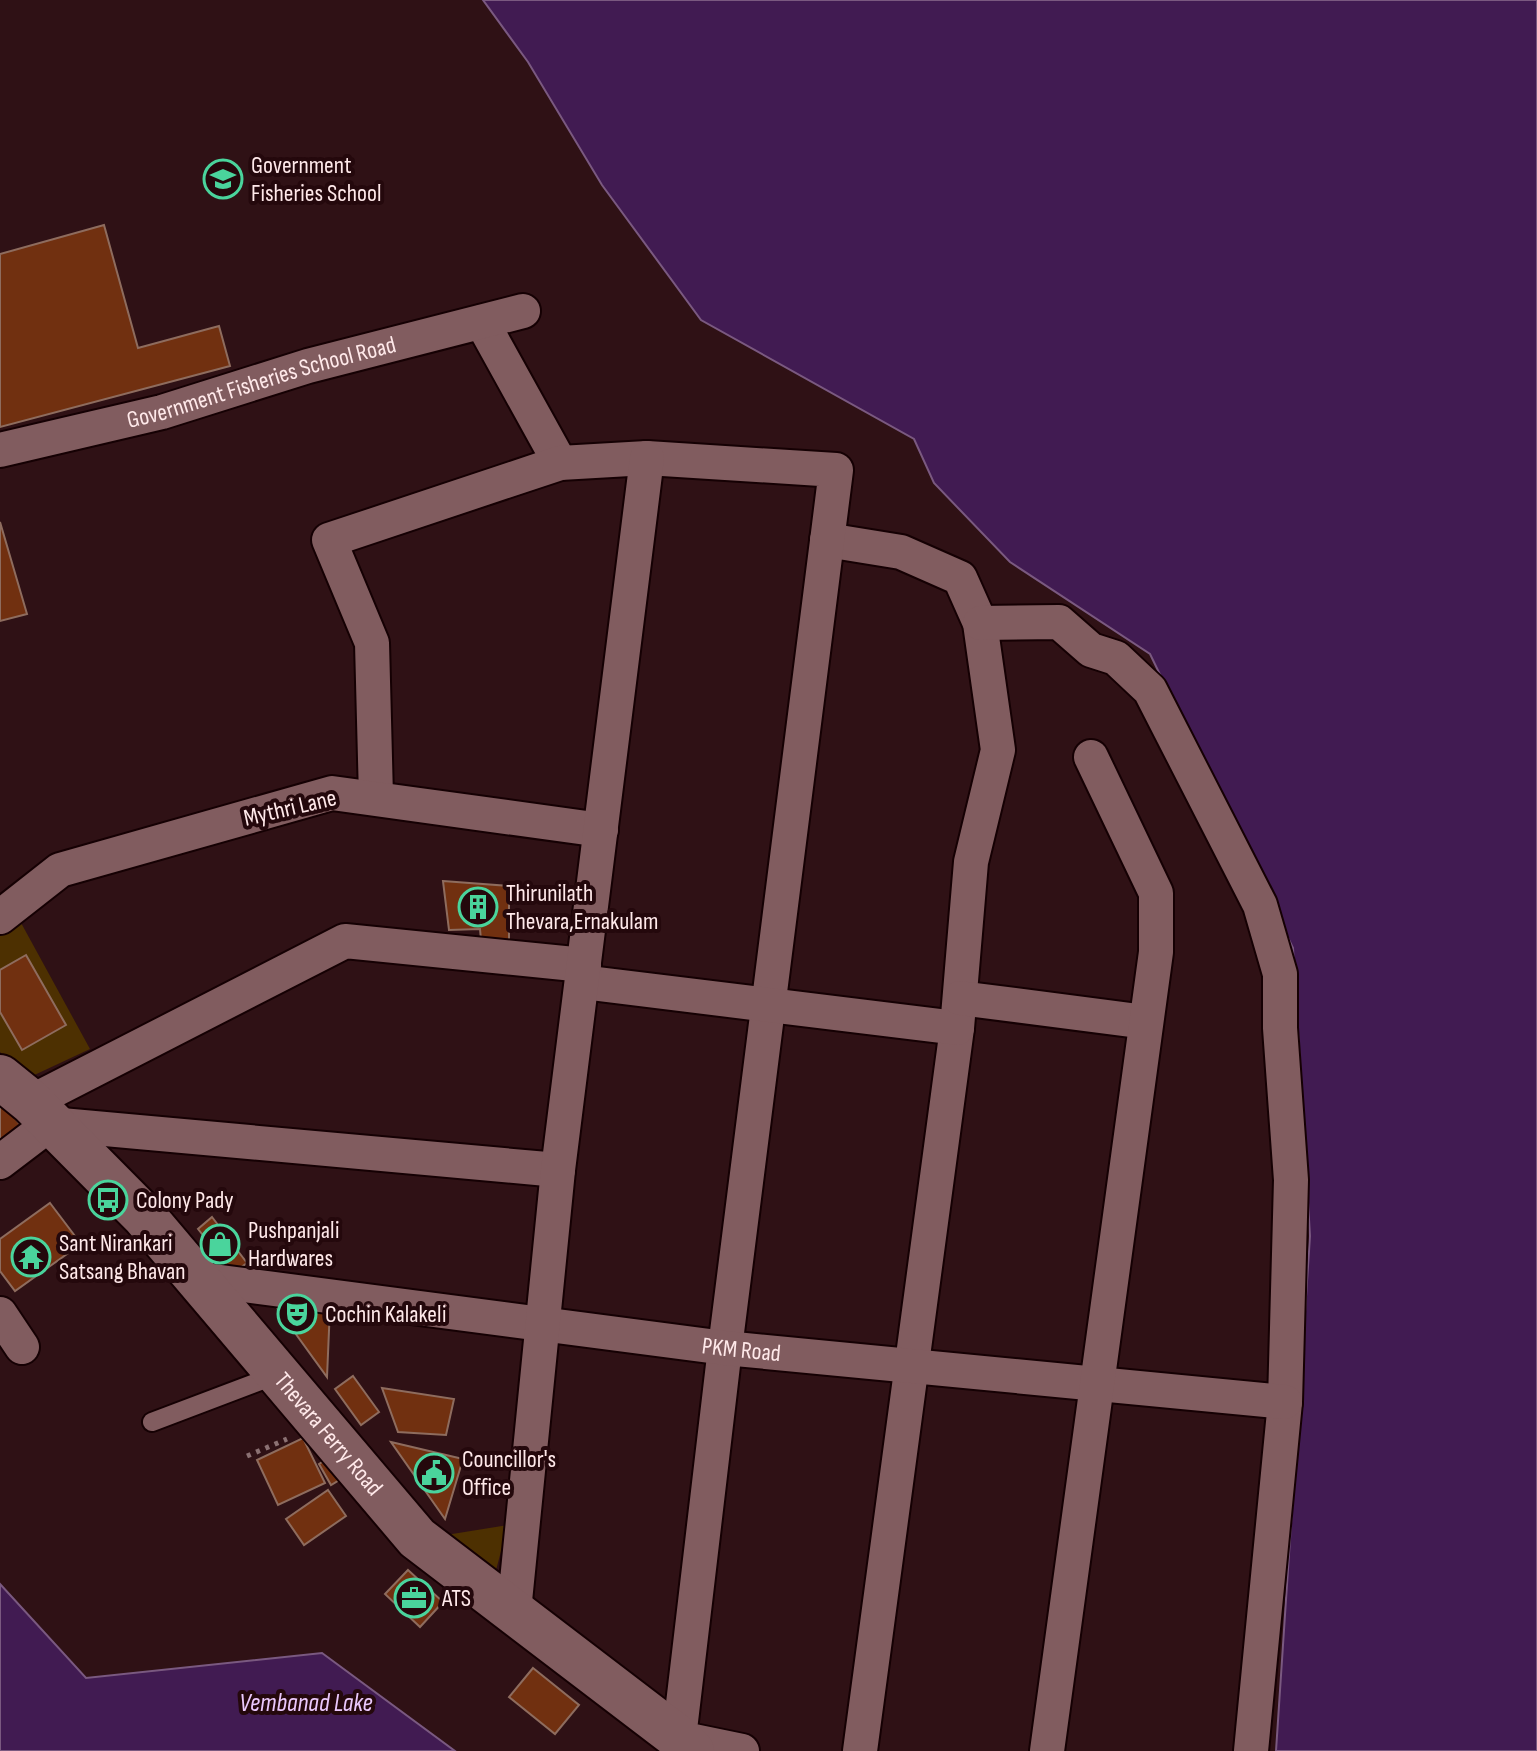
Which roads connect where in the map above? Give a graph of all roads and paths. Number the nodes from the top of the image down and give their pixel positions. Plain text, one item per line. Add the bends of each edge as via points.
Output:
1 (523, 311) dead end
2 (482, 322) junction
3 (0, 450) edge
4 (647, 458) junction
5 (560, 463) junction
6 (827, 540) junction
7 (980, 623) junction
8 (1091, 757) dead end
9 (376, 797) junction
10 (601, 830) junction
11 (0, 917) edge
12 (583, 973) junction
13 (768, 1004) junction
14 (958, 1013) junction
15 (1146, 1022) junction
16 (27, 1101) edge
17 (0, 1162) edge
18 (558, 1170) junction
19 (198, 1279) junction
20 (0, 1314) edge
21 (543, 1322) junction
22 (22, 1347) dead end
23 (725, 1348) junction
24 (911, 1366) junction
25 (279, 1374) junction
26 (1096, 1384) junction
27 (1285, 1402) junction
28 (152, 1422) dead end
29 (514, 1611) junction
30 (685, 1745) edge
31 (742, 1751) edge
32 (860, 1751) edge
33 (1047, 1751) edge
34 (1251, 1751) edge

1 - 2 street, Government Fisheries School Road
2 - 3 street, Government Fisheries School Road via 308,366 162,412
2 - 5 street
4 - 5 street
4 - 6 street via 836,470
4 - 10 street
5 - 9 street via 329,540 372,643
6 - 7 street via 901,552 960,578
6 - 13 street
7 - 14 street via 998,750 971,862
7 - 27 street via 1059,622 1091,650 1116,658 1150,690 1260,905 1280,974 1291,1180
8 - 15 street via 1156,893 1156,952
9 - 10 street, Mythri Lane
9 - 11 street, Mythri Lane via 332,793 60,870
10 - 12 street
12 - 13 street
12 - 16 street via 345,941
12 - 18 street
13 - 14 street
13 - 23 street
14 - 15 street
14 - 24 street
15 - 26 street
16 - 17 street
16 - 18 street
16 - 19 street, Thevara Ferry Road via 144,1216
18 - 21 street
19 - 21 street, PKM Road
19 - 25 street, Thevara Ferry Road
20 - 22 street
21 - 23 street, PKM Road
21 - 29 street
23 - 24 street, PKM Road
23 - 30 street
24 - 26 street, PKM Road
24 - 32 street
25 - 28 lane
25 - 29 street, Thevara Ferry Road via 417,1538
26 - 27 street, PKM Road
26 - 33 street
27 - 34 street
29 - 30 street, Thevara Ferry Road
30 - 31 street

